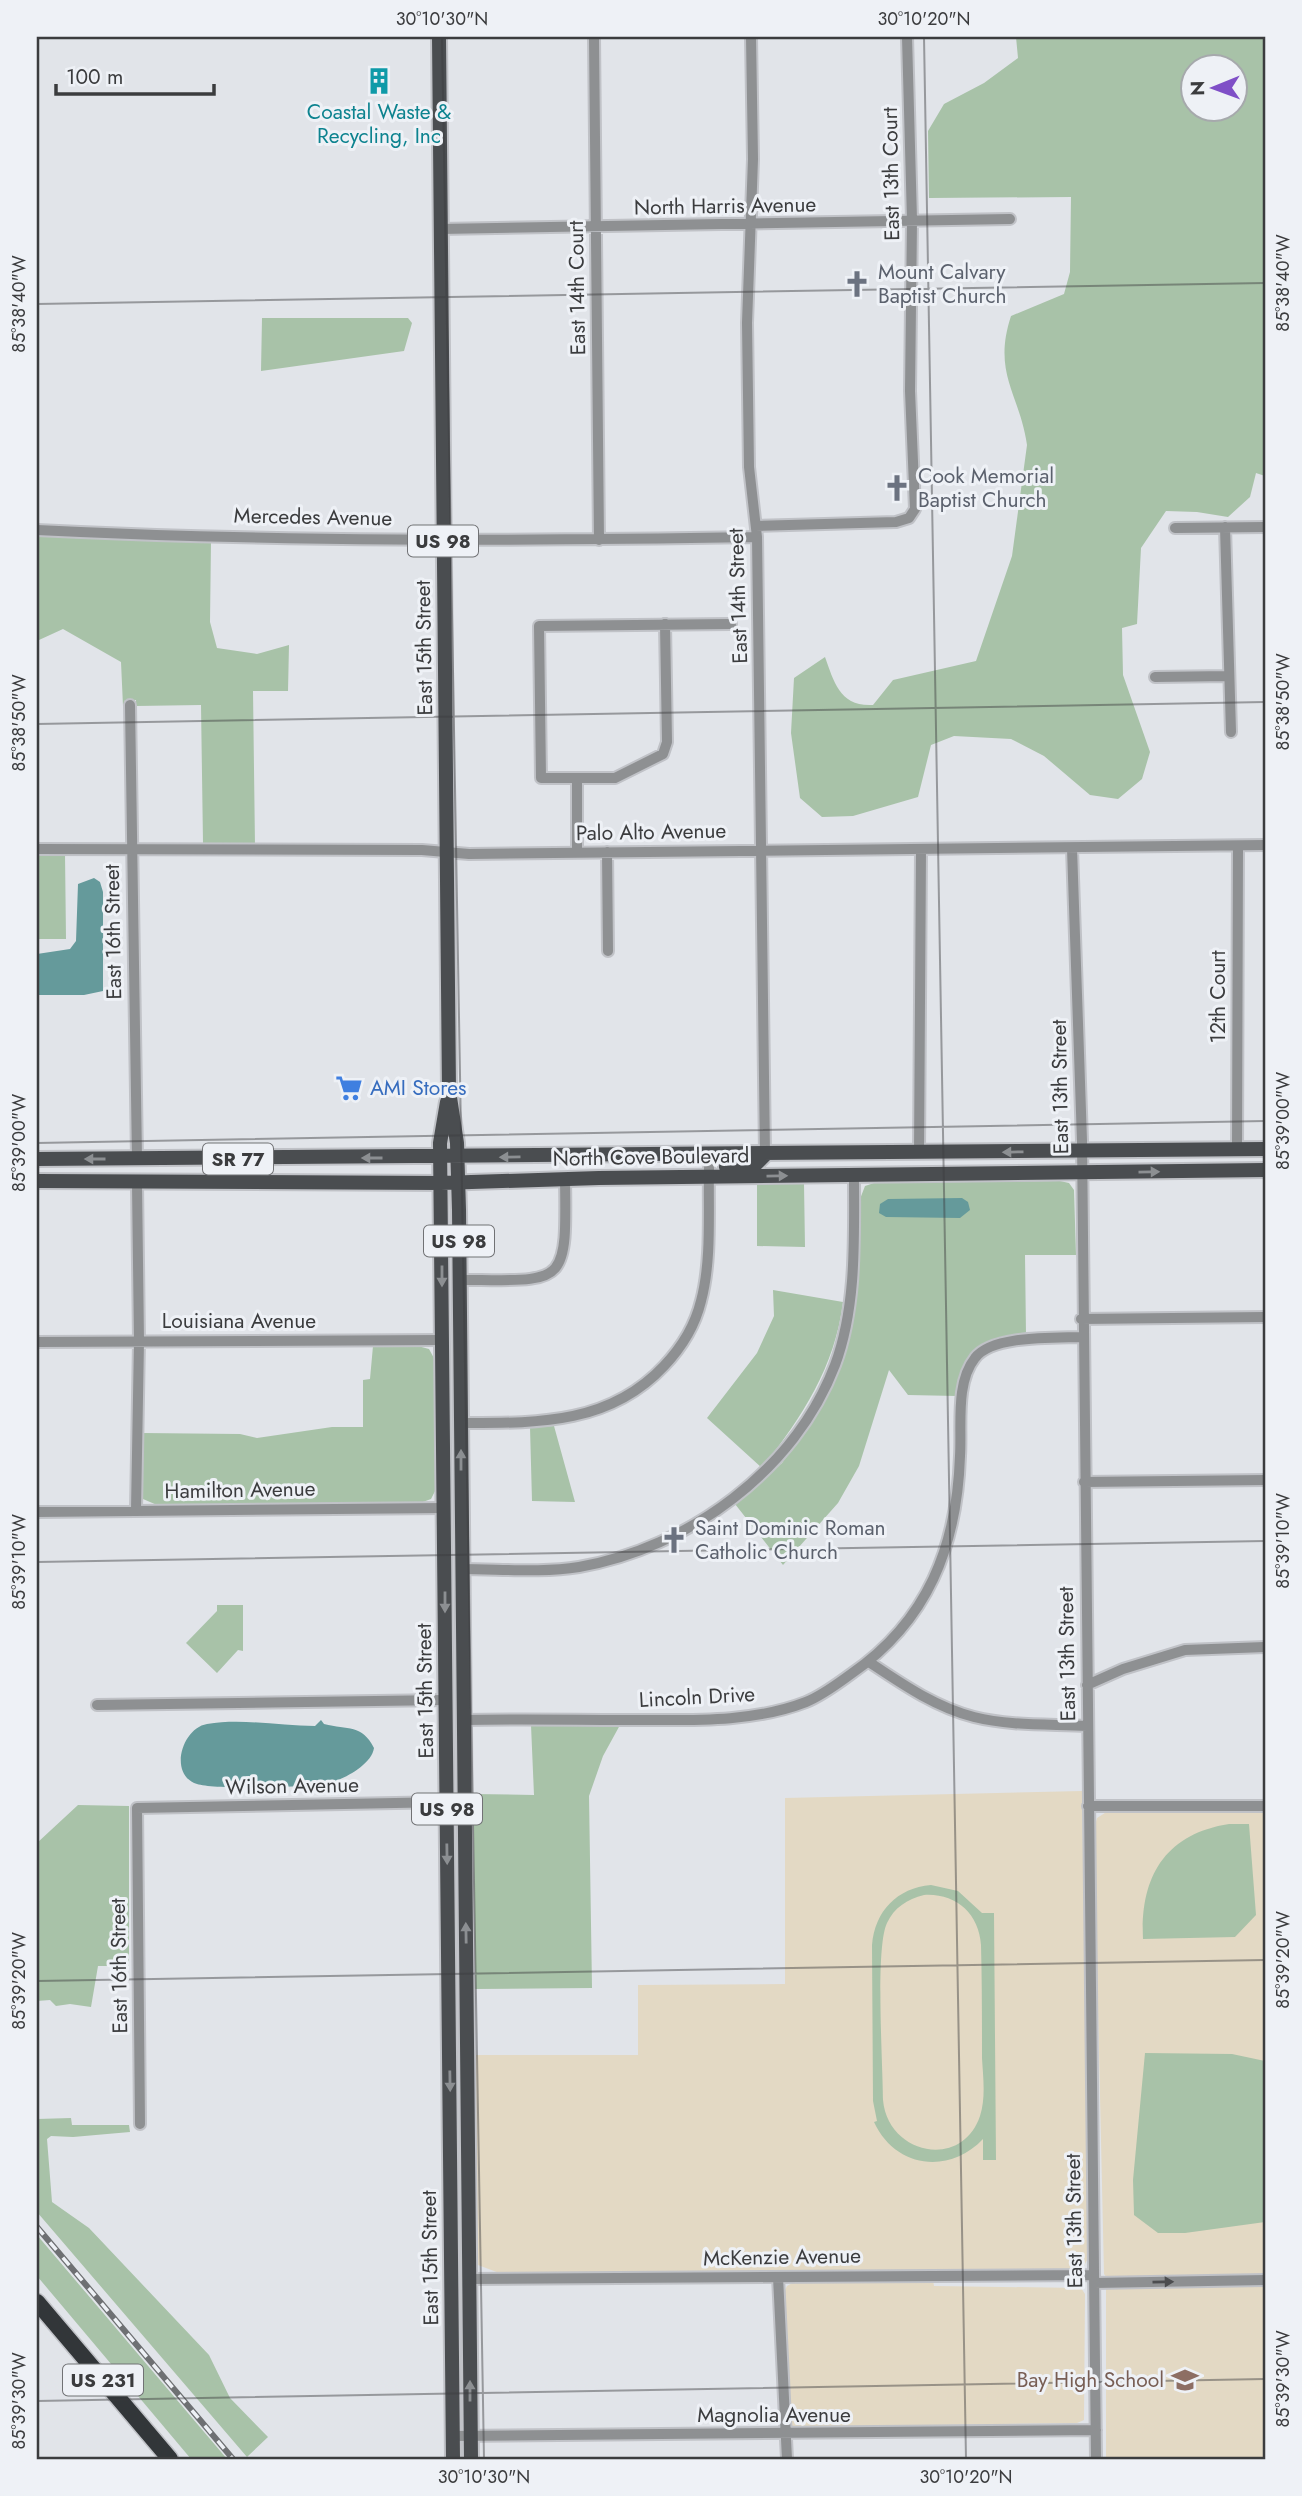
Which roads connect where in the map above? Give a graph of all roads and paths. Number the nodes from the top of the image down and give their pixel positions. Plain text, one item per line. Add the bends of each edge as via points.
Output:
1 (439, 37) edge
2 (594, 37) edge
3 (751, 37) edge
4 (907, 37) edge
5 (1010, 219) dead end
6 (912, 220) junction
7 (752, 224) junction
8 (596, 228) junction
9 (440, 229) junction
10 (909, 518) joint
11 (1225, 527) junction
12 (1265, 527) edge
13 (1175, 528) dead end
14 (37, 530) edge
15 (756, 532) junction
16 (443, 538) junction
17 (599, 540) junction
18 (665, 624) junction
19 (731, 624) dead end
20 (1228, 676) junction
21 (1155, 677) dead end
22 (130, 705) dead end
23 (1231, 732) dead end
24 (577, 778) junction
25 (1265, 845) edge
26 (1238, 846) junction
27 (130, 848) junction
28 (37, 849) edge
29 (1072, 849) junction
30 (763, 850) junction
31 (921, 850) junction
32 (447, 852) junction
33 (577, 852) junction
34 (607, 852) junction
35 (608, 951) dead end
36 (449, 1091) junction
37 (1237, 1149) junction
38 (1265, 1149) edge
39 (1081, 1151) junction
40 (919, 1153) junction
41 (765, 1154) junction
42 (440, 1158) junction
43 (457, 1158) junction
44 (37, 1159) edge
45 (136, 1159) junction
46 (1265, 1170) edge
47 (709, 1172) junction
48 (1081, 1172) junction
49 (854, 1175) junction
50 (565, 1179) junction
51 (37, 1181) edge
52 (441, 1183) junction
53 (458, 1183) junction
54 (137, 1184) junction
55 (459, 1280) junction
56 (1265, 1317) edge
57 (1081, 1319) junction
58 (1082, 1337) junction
59 (442, 1340) junction
60 (460, 1340) junction
61 (139, 1341) junction
62 (37, 1342) edge
63 (443, 1423) junction
64 (461, 1423) junction
65 (1265, 1480) edge
66 (1084, 1482) junction
67 (461, 1507) junction
68 (444, 1508) junction
69 (136, 1510) junction
70 (37, 1511) edge
71 (444, 1569) junction
72 (463, 1569) junction
73 (1265, 1647) edge
74 (869, 1662) junction
75 (1087, 1685) junction
76 (445, 1700) junction
77 (464, 1700) junction
78 (97, 1705) dead end
79 (446, 1720) junction
80 (464, 1720) junction
81 (1087, 1726) junction
82 (447, 1802) junction
83 (465, 1802) junction
84 (1088, 1806) junction
85 (1265, 1806) edge
86 (137, 1808) joint
87 (447, 1888) junction
88 (465, 1888) junction
89 (449, 2001) junction
90 (467, 2001) junction
91 (140, 2124) dead end
92 (450, 2128) junction
93 (468, 2128) junction
94 (778, 2277) junction
95 (470, 2279) junction
96 (1094, 2279) junction
97 (452, 2280) junction
98 (1265, 2280) edge
99 (37, 2302) edge
100 (1096, 2430) junction
101 (453, 2435) junction
102 (786, 2435) junction
103 (471, 2436) junction
104 (170, 2459) edge
105 (453, 2459) edge
106 (471, 2459) edge
107 (787, 2459) edge
108 (1096, 2459) edge

1 - 9 main road, East 15th Street / US 98
2 - 8 street, East 14th Court
3 - 7 street, East 14th Street
4 - 6 street, East 13th Court
5 - 6 street, North Harris Avenue
6 - 7 street, North Harris Avenue
6 - 10 street, East 13th Court via 910,391 915,509
7 - 8 street, North Harris Avenue
7 - 15 street, East 14th Street via 747,323
8 - 9 street, North Harris Avenue
8 - 17 street, East 14th Court
9 - 16 main road, East 15th Street / US 98
10 - 15 street, Mercedes Avenue
11 - 12 street
11 - 13 street
11 - 20 street
14 - 16 street, Mercedes Avenue
15 - 17 street, Mercedes Avenue
15 - 30 street, East 14th Street
16 - 17 street, Mercedes Avenue
16 - 32 main road, East 15th Street / US 98
18 - 19 street
18 - 24 street via 665,751 615,778
18 - 24 street via 539,625 541,778
20 - 21 street
20 - 23 street
22 - 27 street, East 16th Street
24 - 33 street
25 - 26 street, Palo Alto Avenue
26 - 29 street, Palo Alto Avenue
26 - 37 street, 12th Court
27 - 28 street, Palo Alto Avenue
27 - 32 street, Palo Alto Avenue
27 - 45 street, East 16th Street
29 - 31 street, Palo Alto Avenue
29 - 39 street, East 13th Street
30 - 31 street, Palo Alto Avenue
30 - 34 street, Palo Alto Avenue
30 - 41 street, East 14th Street
31 - 40 street
32 - 33 street, Palo Alto Avenue
32 - 36 main road, East 15th Street / US 98
33 - 34 street, Palo Alto Avenue
34 - 35 street
36 - 42 main road, East 15th Street / US 98
36 - 43 main road, East 15th Street / US 98
37 - 38 main road, North Cove Boulevard / SR 77
37 - 39 main road, North Cove Boulevard / SR 77
39 -> 40 main road, North Cove Boulevard / SR 77
39 - 48 street, East 13th Street
40 - 41 main road, North Cove Boulevard / SR 77
41 -> 43 main road, North Cove Boulevard / SR 77
41 - 47 main road via 750,1166
42 - 43 main road, North Cove Boulevard / SR 77
42 -> 45 main road, North Cove Boulevard / SR 77
42 - 52 main road, East 15th Street / US 98
43 - 53 main road, East 15th Street / US 98
45 -> 44 main road, North Cove Boulevard / SR 77
48 -> 46 main road, North Cove Boulevard
47 -> 49 main road, North Cove Boulevard
47 - 50 main road, North Cove Boulevard / SR 77
47 - 64 street via 702,1300 688,1335 662,1369 629,1396 576,1418
48 - 49 main road, North Cove Boulevard
48 - 57 street, East 13th Street
49 - 72 street via 851,1276 841,1343 826,1384 776,1461 715,1512 636,1550 560,1569
50 - 53 main road, North Cove Boulevard / SR 77
50 - 55 street via 566,1244 554,1270 532,1280
51 - 54 main road, North Cove Boulevard / SR 77
52 - 53 main road, North Cove Boulevard / SR 77
52 - 54 main road, North Cove Boulevard / SR 77
52 -> 59 main road, East 15th Street / US 98
53 - 55 main road, East 15th Street / US 98
54 - 61 street
55 - 60 main road, East 15th Street / US 98
56 - 57 street
57 - 58 street, East 13th Street
58 - 66 street, East 13th Street
58 - 74 street, Lincoln Drive via 1009,1341 975,1358 964,1381 960,1480 944,1559 929,1590 900,1630
59 - 60 main road
59 - 61 street, Louisiana Avenue
59 - 63 main road, East 15th Street / US 98
60 - 64 main road, East 15th Street / US 98
61 - 62 street, Louisiana Avenue
61 - 69 street
63 - 64 main road
63 - 68 main road, East 15th Street / US 98
67 -> 64 main road, East 15th Street / US 98
65 - 66 street
66 - 75 street, East 13th Street
67 - 68 main road
67 - 72 main road, East 15th Street / US 98
68 - 69 street, Hamilton Avenue
68 - 71 main road, East 15th Street / US 98
69 - 70 street, Hamilton Avenue
71 - 72 main road
71 -> 76 main road, East 15th Street / US 98
72 - 77 main road, East 15th Street / US 98
73 - 75 street via 1185,1650
74 - 80 street, Lincoln Drive via 806,1702 744,1717
74 - 81 street via 912,1691 975,1717
75 - 81 street, East 13th Street
76 - 77 main road
76 - 78 street
76 - 79 main road, East 15th Street / US 98
77 - 80 main road, East 15th Street / US 98
79 - 80 main road
79 - 82 main road, East 15th Street / US 98
80 - 83 main road, East 15th Street / US 98
81 - 84 street, East 13th Street
82 - 83 main road
82 - 86 street, Wilson Avenue
82 -> 87 main road, East 15th Street / US 98
83 - 88 main road, East 15th Street / US 98
84 - 85 street
84 - 96 street, East 13th Street
86 - 91 street, East 16th Street
87 - 88 main road
87 - 89 main road, East 15th Street / US 98
90 -> 88 main road, East 15th Street / US 98
89 - 90 main road
89 -> 92 main road, East 15th Street / US 98
90 - 93 main road, East 15th Street / US 98
92 - 93 main road
92 - 97 main road, East 15th Street / US 98
93 - 95 main road, East 15th Street / US 98
94 - 95 street, McKenzie Avenue
94 - 96 street, McKenzie Avenue
94 - 102 street
95 - 97 main road
103 -> 95 main road, East 15th Street / US 98
96 -> 98 street, McKenzie Avenue
96 - 100 street, East 13th Street
97 - 101 main road, East 15th Street / US 98
99 - 104 highway, US 231
100 - 102 street, Magnolia Avenue
100 - 108 street, East 13th Street
101 - 103 street, Magnolia Avenue
101 - 105 main road, East 15th Street / US 98
102 - 103 street, Magnolia Avenue
102 - 107 street
103 - 106 main road, East 15th Street / US 98

